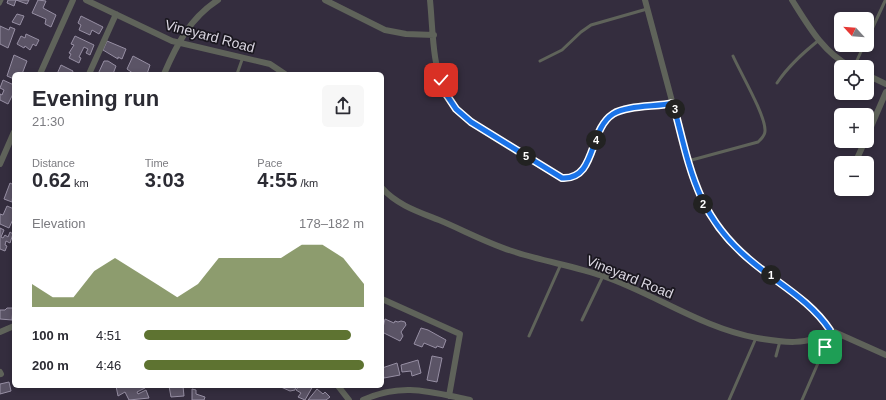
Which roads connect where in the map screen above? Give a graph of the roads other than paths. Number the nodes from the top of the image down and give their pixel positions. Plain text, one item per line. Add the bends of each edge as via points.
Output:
1 (2, 0) edge
2 (73, 0) edge
3 (86, 0) edge
4 (218, 0) edge
5 (325, 0) edge
6 (430, 0) edge
7 (645, 0) edge
8 (792, 0) edge
9 (885, 1) edge
10 (0, 4) edge
11 (647, 9) junction
12 (116, 14) junction
13 (874, 25) edge
14 (434, 35) junction
15 (819, 40) junction
16 (178, 43) junction
17 (733, 56) dead end
18 (243, 57) junction
19 (841, 60) edge
20 (540, 61) dead end
21 (41, 72) edge
22 (90, 72) edge
23 (165, 72) edge
24 (238, 72) edge
25 (282, 72) edge
26 (874, 78) edge
27 (777, 83) dead end
28 (886, 84) edge
29 (886, 92) edge
30 (673, 103) junction
31 (874, 120) edge
32 (12, 137) edge
33 (688, 161) junction
34 (0, 164) edge
35 (384, 190) edge
36 (560, 264) junction
37 (604, 276) junction
38 (384, 300) edge
39 (582, 320) dead end
40 (12, 327) edge
41 (830, 330) junction
42 (0, 332) edge
43 (529, 336) dead end
44 (756, 338) junction
45 (780, 341) junction
46 (886, 355) edge
47 (776, 356) dead end
48 (340, 388) edge
49 (449, 396) junction
50 (349, 400) edge
51 (363, 400) edge
52 (470, 400) edge
53 (729, 400) edge
54 (802, 400) edge

1 - 10 lane
2 - 21 street
3 - 12 street, Vineyard Road
4 - 16 street via 196,17
5 - 14 street via 385,30
6 - 14 street
7 - 11 street
8 - 15 street
9 - 13 lane
11 - 20 lane via 591,25 562,50
11 - 30 street
12 - 16 street, Vineyard Road
12 - 22 street
14 - 30 street via 435,57 441,80 456,109 471,122 562,178 568,179 581,173 586,167 604,124 613,114
15 - 19 street
15 - 27 lane via 800,56
16 - 18 street, Vineyard Road
16 - 23 street
17 - 33 lane via 756,103 765,132 763,137 758,142
18 - 24 lane
18 - 25 street, Vineyard Road via 270,64
26 - 28 street
29 - 31 street
30 - 33 street
32 - 34 street
33 - 41 street via 703,204 726,238 751,261 804,300
35 - 36 street, Vineyard Road via 390,197 410,208 512,251
36 - 37 street, Vineyard Road
36 - 43 lane
37 - 39 lane
37 - 44 street, Vineyard Road via 705,321
38 - 49 street via 460,334
40 - 42 street
41 - 45 street, Vineyard Road via 799,342
41 - 46 street
41 - 54 lane
44 - 45 street, Vineyard Road
44 - 53 lane
45 - 47 lane
48 - 50 street
49 - 51 street via 402,389 381,392
49 - 52 street

